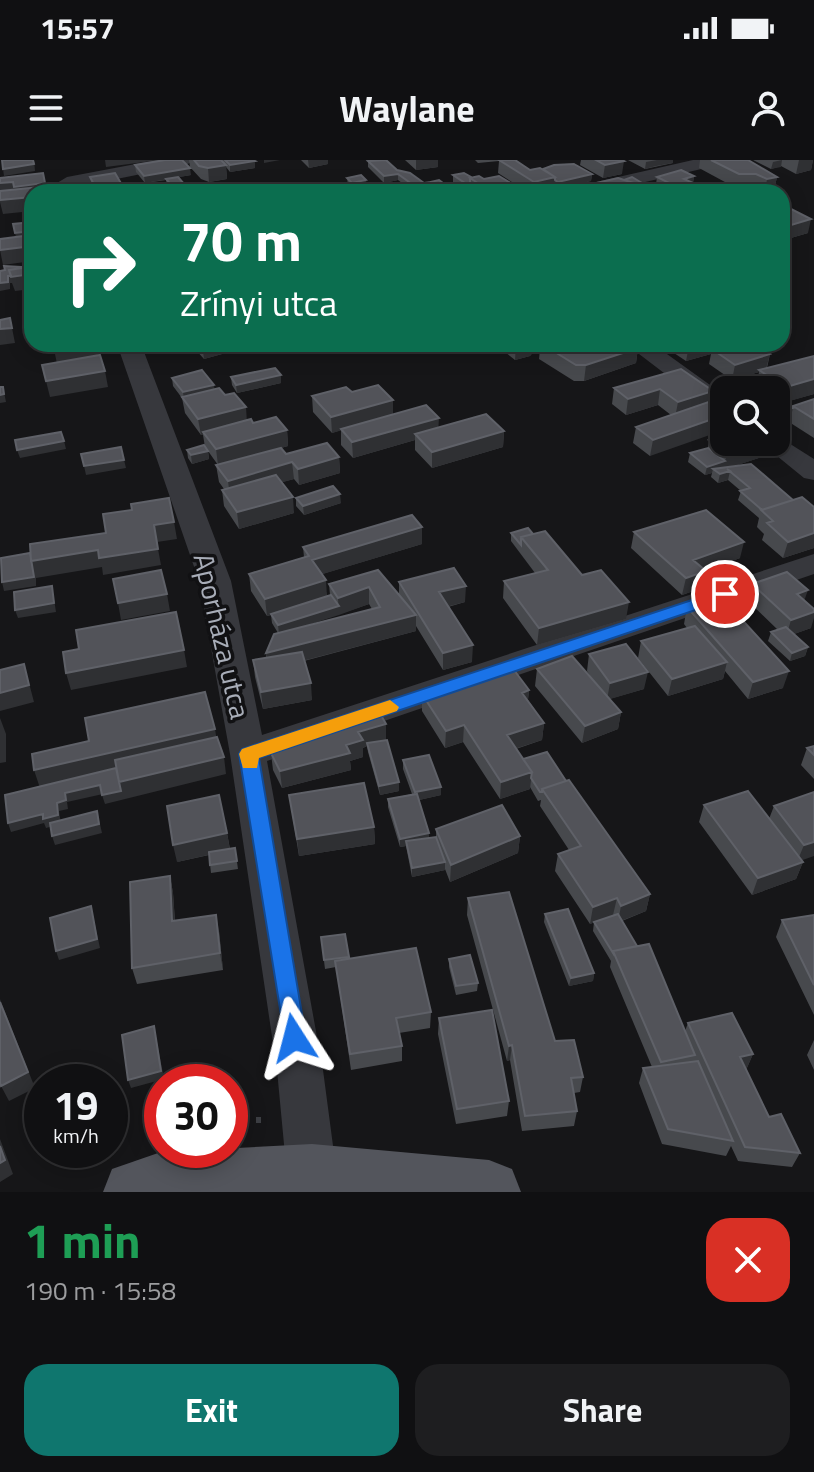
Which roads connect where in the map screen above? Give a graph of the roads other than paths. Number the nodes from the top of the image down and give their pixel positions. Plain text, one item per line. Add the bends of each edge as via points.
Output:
1 (59, 160) edge
2 (186, 160) edge
3 (717, 160) edge
4 (67, 184) edge
5 (85, 184) edge
6 (612, 184) edge
7 (132, 352) edge
8 (649, 352) edge
9 (710, 397) edge
10 (790, 454) edge
11 (814, 472) edge
12 (814, 564) edge
13 (248, 754) junction
14 (312, 1176) junction
15 (135, 1192) edge
16 (480, 1192) edge
17 (489, 1192) edge

1 - 4 street
2 - 5 street
3 - 6 street
7 - 13 street, Aporháza utca via 215,581
8 - 9 street
10 - 11 street
12 - 13 street
13 - 14 street, Aporháza utca via 300,1070
14 - 15 main road via 161,1184
14 - 16 main road
16 - 17 main road

